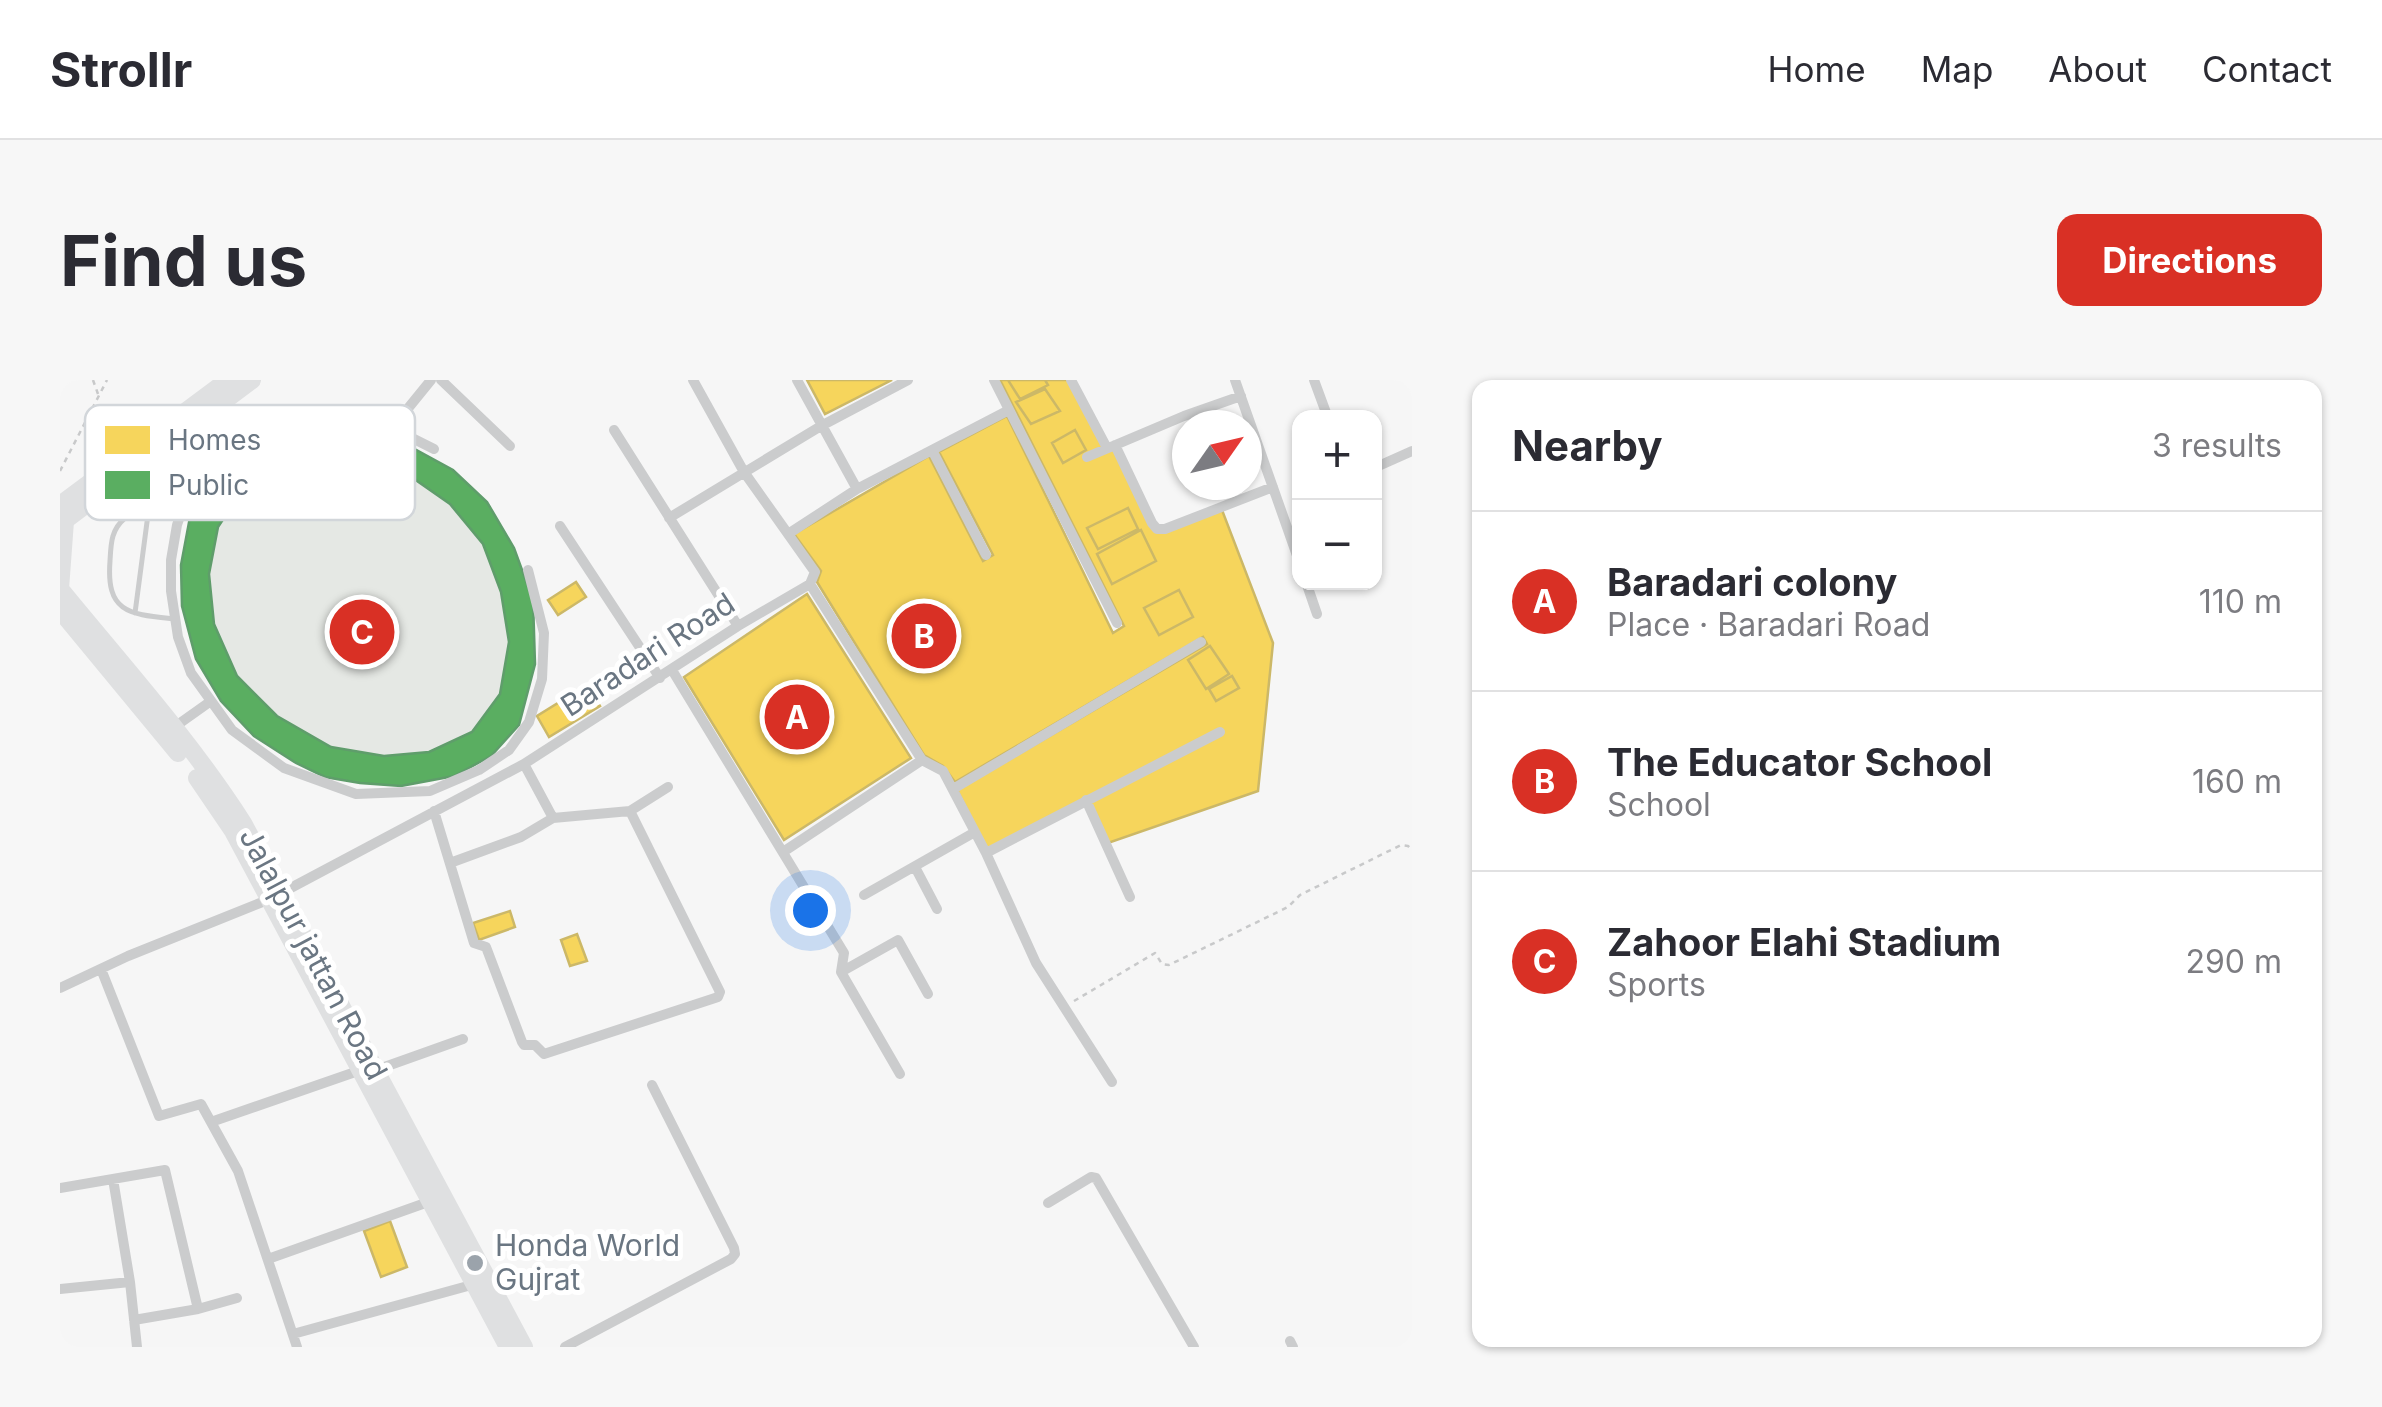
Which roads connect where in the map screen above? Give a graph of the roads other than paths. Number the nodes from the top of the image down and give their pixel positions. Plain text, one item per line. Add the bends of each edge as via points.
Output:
1 (228, 380) edge
2 (252, 380) edge
3 (431, 380) edge
4 (441, 380) edge
5 (692, 380) edge
6 (796, 380) edge
7 (908, 380) edge
8 (994, 380) edge
9 (1071, 380) edge
10 (1235, 380) edge
11 (1314, 380) edge
12 (1241, 396) junction
13 (198, 405) edge
14 (217, 405) edge
15 (411, 405) edge
16 (1009, 410) junction
17 (1325, 410) edge
18 (820, 426) junction
19 (614, 430) dead end
20 (415, 440) edge
21 (510, 446) dead end
22 (1111, 446) junction
23 (434, 449) dead end
24 (932, 450) junction
25 (1412, 451) edge
26 (1087, 457) dead end
27 (1382, 464) edge
28 (744, 472) junction
29 (1273, 488) junction
30 (857, 489) junction
31 (85, 498) edge
32 (85, 500) edge
33 (62, 517) edge
34 (670, 518) junction
35 (123, 520) edge
36 (147, 520) edge
37 (178, 520) edge
38 (560, 526) dead end
39 (788, 534) junction
40 (1292, 541) edge
41 (986, 554) dead end
42 (528, 570) dead end
43 (810, 584) junction
44 (60, 589) edge
45 (1309, 590) edge
46 (136, 614) junction
47 (1317, 614) dead end
48 (176, 619) junction
49 (63, 620) edge
50 (1118, 623) dead end
51 (738, 626) junction
52 (1201, 642) dead end
53 (672, 670) junction
54 (660, 678) junction
55 (211, 701) junction
56 (173, 728) junction
57 (1220, 732) dead end
58 (922, 760) junction
59 (524, 764) junction
60 (668, 787) dead end
61 (953, 789) junction
62 (1086, 800) junction
63 (630, 811) junction
64 (434, 812) junction
65 (553, 818) junction
66 (974, 832) junction
67 (783, 852) junction
68 (986, 853) junction
69 (450, 863) junction
70 (915, 868) junction
71 (276, 896) junction
72 (864, 896) dead end
73 (1130, 897) dead end
74 (937, 909) dead end
75 (101, 968) junction
76 (841, 972) junction
77 (60, 988) edge
78 (928, 994) dead end
79 (463, 1039) dead end
80 (368, 1070) junction
81 (900, 1074) dead end
82 (1112, 1082) dead end
83 (652, 1085) dead end
84 (211, 1122) junction
85 (405, 1138) junction
86 (112, 1178) junction
87 (60, 1188) edge
88 (431, 1201) junction
89 (1048, 1203) dead end
90 (268, 1259) junction
91 (130, 1282) junction
92 (475, 1284) junction
93 (60, 1289) edge
94 (237, 1298) dead end
95 (198, 1309) junction
96 (134, 1320) junction
97 (293, 1334) junction
98 (138, 1347) edge
99 (297, 1347) edge
100 (508, 1347) edge
101 (524, 1347) edge
102 (566, 1347) edge
103 (1194, 1347) edge

1 - 13 main road
2 - 14 main road
3 - 15 street
4 - 21 street
5 - 28 street
6 - 18 street
7 - 18 street
8 - 16 street
9 - 22 street
10 - 12 street
11 - 17 street
12 - 22 street
12 - 29 street
16 - 24 street
16 - 50 street
18 - 28 street
18 - 30 street
19 - 34 street
20 - 23 street
22 - 26 street
22 - 29 street via 1157,529
24 - 30 street
24 - 41 street
25 - 27 street
28 - 34 street
28 - 39 street
29 - 40 street
30 - 39 street
31 - 33 main road
32 - 33 main road
33 - 44 main road
34 - 51 street
35 - 46 lane via 112,538 108,582 117,602
36 - 46 lane
37 - 48 street via 171,560
38 - 54 street
39 - 43 street via 815,572
42 - 55 street via 544,632 542,679 529,722 508,750 430,791 356,794 284,768 232,730
43 - 51 street, Baradari Road
43 - 58 street
44 - 56 main road, Jalalpur jattan Road
45 - 47 street
46 - 48 lane
48 - 55 street via 191,673
49 - 71 main road, Jalalpur jattan Road via 214,800
51 - 53 street, Baradari Road
52 - 61 street
53 - 54 street, Baradari Road
53 - 67 street
54 - 59 street, Baradari Road
55 - 56 street
56 - 71 main road, Jalalpur jattan Road via 224,793
57 - 62 street
58 - 61 street via 943,772
58 - 67 street
59 - 64 street, Baradari Road
59 - 65 street
60 - 63 street
61 - 66 street
62 - 68 street
62 - 73 street
63 - 65 street
63 - 69 street via 720,992 544,1054 522,1042 486,947 474,943
64 - 69 street
64 - 71 street, Baradari Road
65 - 69 street
66 - 68 street
66 - 70 street
67 - 76 street via 844,953
68 - 82 street via 1036,963
70 - 72 street
70 - 74 street
71 - 75 street, Baradari Road
71 - 80 main road, Jalalpur jattan Road
75 - 77 street, Baradari Road
75 - 84 street via 158,1116 201,1104
76 - 78 street via 898,940
76 - 81 street
79 - 80 street
80 - 84 street
80 - 85 main road, Jalalpur jattan Road
83 - 102 street via 735,1254
84 - 90 street via 238,1171
85 - 88 main road, Jalalpur jattan Road
85 - 101 main road, Jalalpur jattan Road
86 - 87 street
86 - 91 street
86 - 95 street via 164,1170
88 - 90 street
88 - 92 main road, Jalalpur jattan Road
89 - 103 street via 1096,1178
90 - 97 street
91 - 93 street
91 - 96 street
92 - 97 street
92 - 100 main road, Jalalpur jattan Road
94 - 95 street
95 - 96 street
96 - 98 street
97 - 99 street

